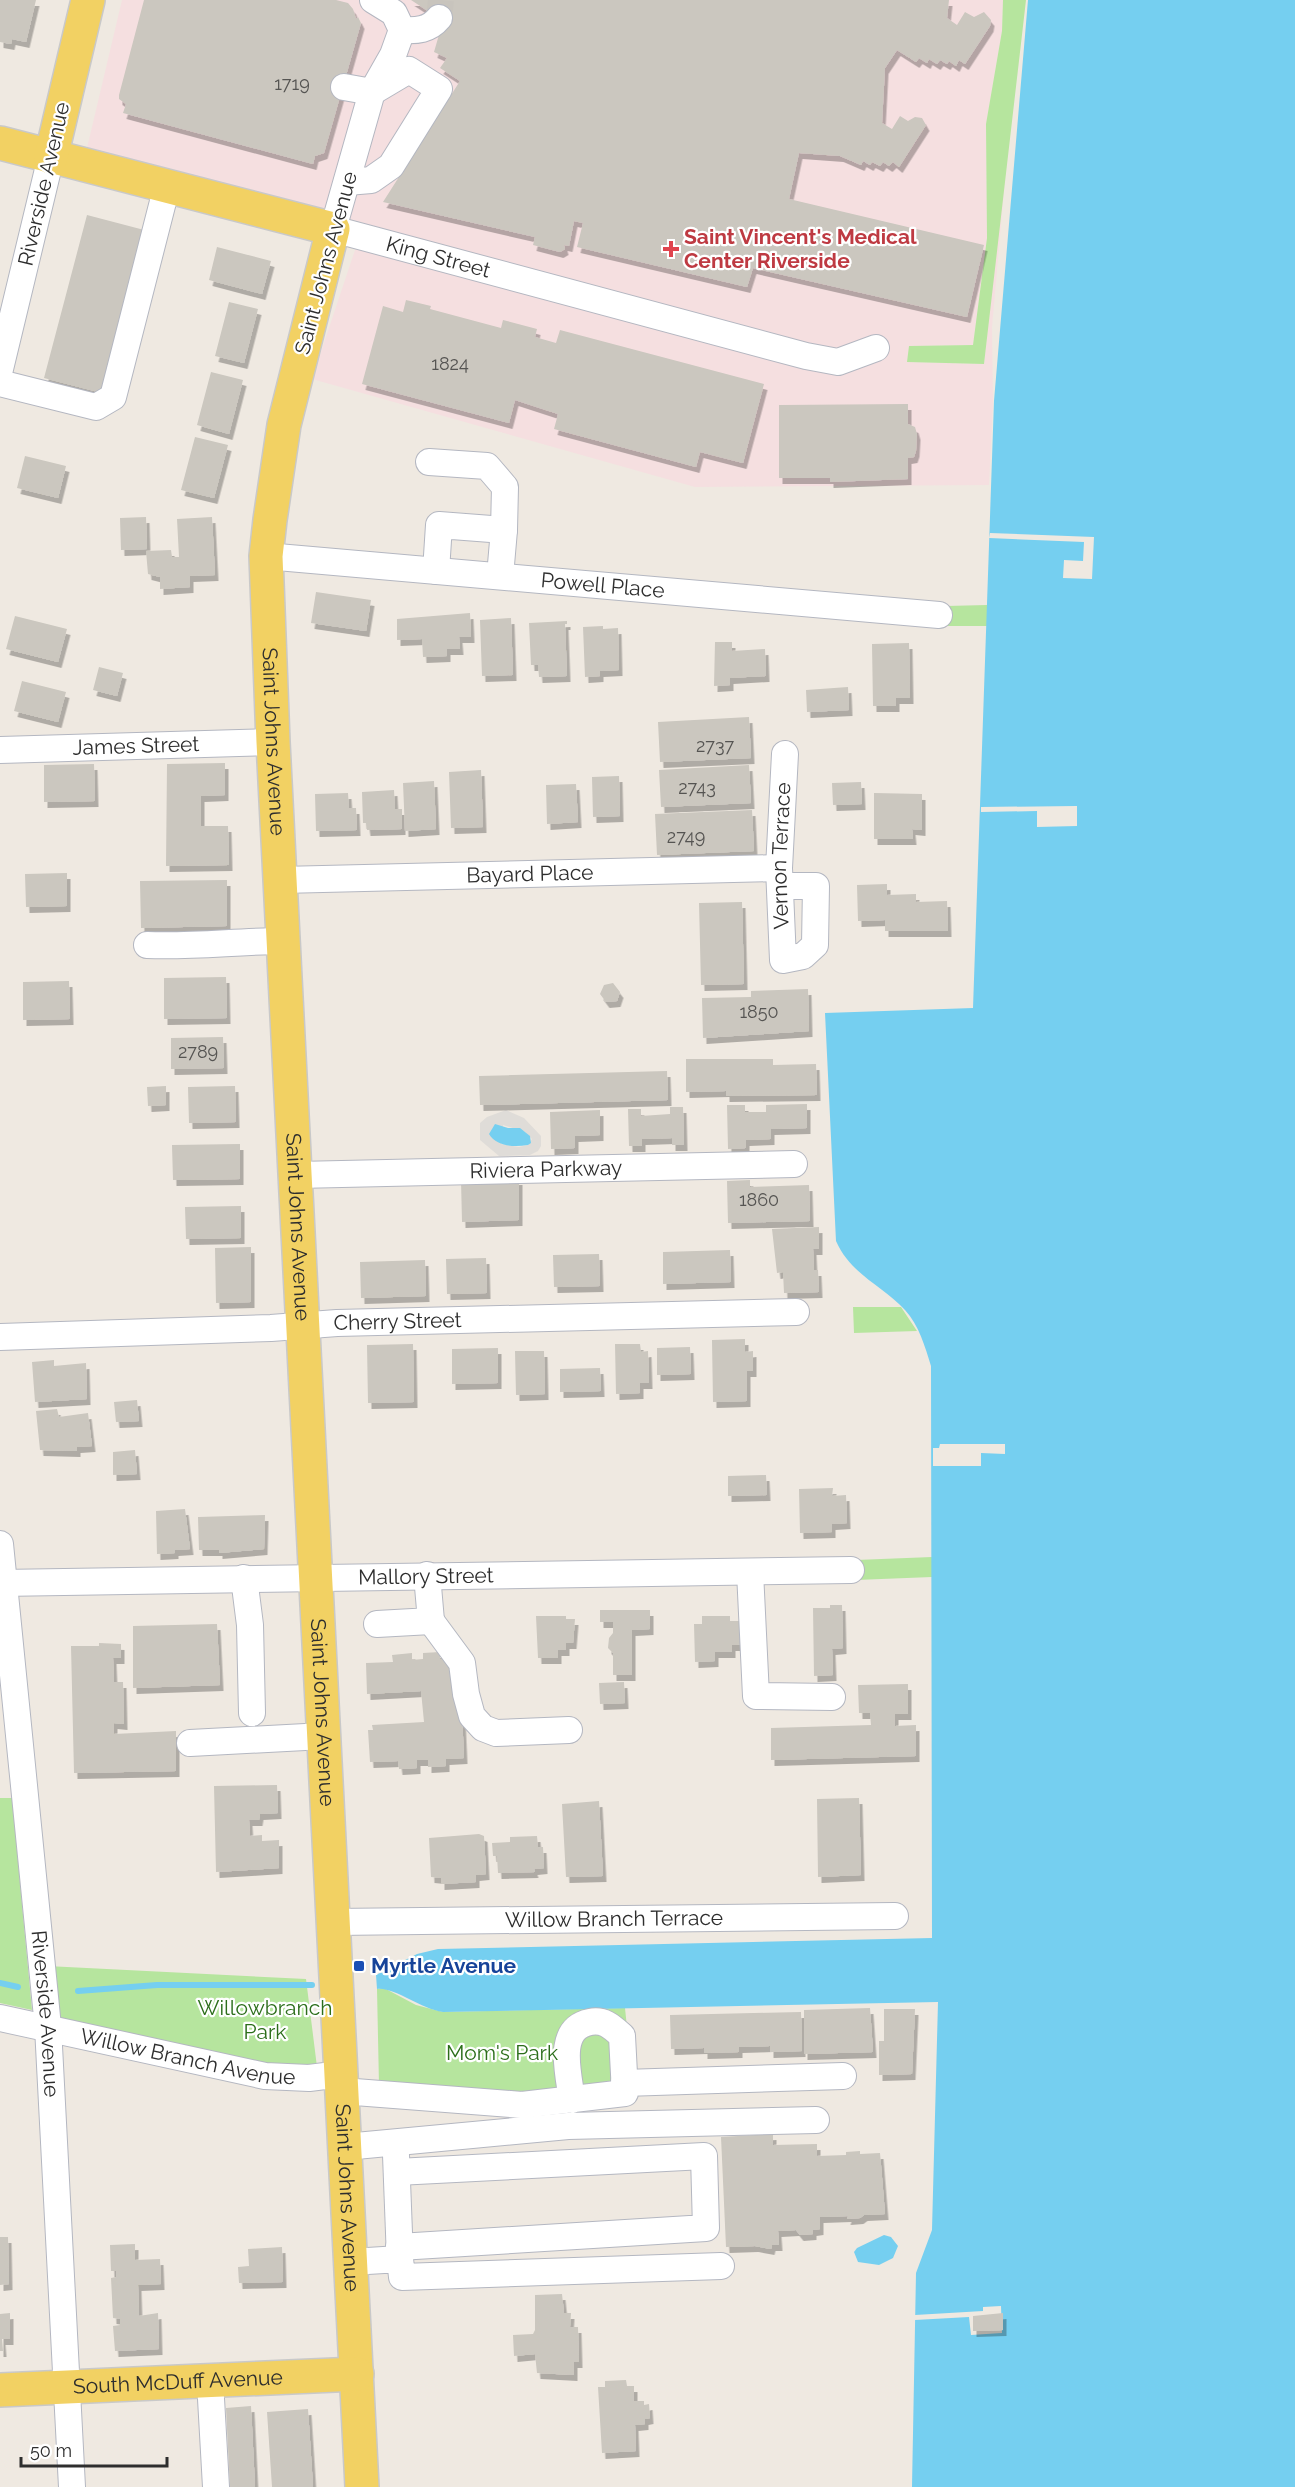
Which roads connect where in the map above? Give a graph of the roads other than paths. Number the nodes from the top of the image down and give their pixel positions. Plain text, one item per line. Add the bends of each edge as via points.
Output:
1 (88, 0) edge
2 (373, 0) edge
3 (439, 18) dead end
4 (402, 30) junction
5 (344, 87) dead end
6 (372, 92) junction
7 (0, 143) edge
8 (51, 157) junction
9 (346, 182) junction
10 (166, 186) junction
11 (333, 229) junction
12 (876, 348) dead end
13 (0, 369) edge
14 (0, 383) edge
15 (429, 462) dead end
16 (504, 530) junction
17 (266, 556) junction
18 (435, 571) junction
19 (500, 576) junction
20 (939, 615) dead end
21 (273, 742) junction
22 (0, 750) edge
23 (785, 754) dead end
24 (779, 877) junction
25 (281, 880) junction
26 (285, 940) junction
27 (147, 945) dead end
28 (783, 960) joint
29 (794, 1164) dead end
30 (297, 1175) junction
31 (796, 1312) dead end
32 (303, 1327) junction
33 (0, 1337) edge
34 (0, 1544) edge
35 (851, 1570) dead end
36 (750, 1572) junction
37 (427, 1575) junction
38 (316, 1576) junction
39 (244, 1578) junction
40 (2, 1582) edge
41 (431, 1621) junction
42 (377, 1624) dead end
43 (832, 1697) dead end
44 (252, 1713) dead end
45 (569, 1730) dead end
46 (324, 1736) junction
47 (190, 1743) dead end
48 (895, 1916) dead end
49 (334, 1922) junction
50 (0, 2018) edge
51 (48, 2027) junction
52 (843, 2076) dead end
53 (342, 2083) junction
54 (624, 2083) junction
55 (573, 2100) junction
56 (816, 2120) dead end
57 (396, 2142) junction
58 (345, 2148) junction
59 (397, 2172) junction
60 (400, 2253) junction
61 (351, 2262) junction
62 (721, 2266) dead end
63 (357, 2374) junction
64 (210, 2380) junction
65 (67, 2387) junction
66 (0, 2390) edge
67 (72, 2487) edge
68 (216, 2487) edge
69 (362, 2487) edge

1 - 8 main road, Riverside Avenue
2 - 4 street via 394,13
3 - 4 street via 434,25 419,31
4 - 6 street, Saint Johns Avenue via 393,56
5 - 6 street
6 - 9 street, Saint Johns Avenue
6 - 9 street via 409,70 439,89 391,166 371,180
7 - 8 main road, King Street
8 - 10 main road, King Street
8 - 13 street, Riverside Avenue
9 - 11 street, Saint Johns Avenue
10 - 11 main road, King Street
10 - 14 street via 113,397 96,407
11 - 12 street, King Street via 806,356 838,362
11 - 17 main road, Saint Johns Avenue via 284,425
15 - 16 street via 487,466 505,487
16 - 18 street via 439,525
16 - 19 street
17 - 18 street, Powell Place
17 - 21 main road, Saint Johns Avenue
18 - 19 street, Powell Place
19 - 20 street, Powell Place
21 - 22 street, James Street
21 - 25 main road, Saint Johns Avenue
23 - 24 street, Vernon Terrace
24 - 25 street, Bayard Place
24 - 28 street, Vernon Terrace
24 - 28 street, Bayard Place via 816,886 815,945 802,956
25 - 26 main road, Saint Johns Avenue
26 - 27 street via 227,941 189,947
26 - 30 main road, Saint Johns Avenue
29 - 30 street, Riviera Parkway
30 - 32 main road, Saint Johns Avenue
31 - 32 street, Cherry Street
32 - 33 street, Cherry Street
32 - 38 main road, Saint Johns Avenue
34 - 40 street, Riverside Avenue
35 - 36 street, Mallory Street
36 - 37 street, Mallory Street
36 - 43 street via 756,1696
37 - 38 street, Mallory Street
37 - 41 street
38 - 39 street, Mallory Street
38 - 46 main road, Saint Johns Avenue
39 - 40 street, Mallory Street
39 - 44 street via 250,1624
40 - 51 street, Riverside Avenue
41 - 42 street
41 - 45 street via 462,1663 472,1716 483,1728 496,1733
46 - 47 street
46 - 49 main road, Saint Johns Avenue
48 - 49 street, Willow Branch Terrace
49 - 53 main road, Saint Johns Avenue
50 - 51 street, Willow Branch Avenue
51 - 53 street, Willow Branch Avenue via 265,2076
51 - 65 street, Riverside Avenue
52 - 54 street
53 - 55 street, Willow Branch Avenue via 522,2105
53 - 58 main road, Saint Johns Avenue
54 - 55 street, Willow Branch Avenue via 625,2093
54 - 55 street via 622,2036 608,2023 593,2021 580,2025 568,2039
56 - 57 street via 568,2126
57 - 58 street
57 - 59 street
58 - 61 main road, Saint Johns Avenue
59 - 60 street
59 - 60 street via 704,2156 706,2228
60 - 61 street
60 - 62 street via 402,2277
61 - 63 main road, Saint Johns Avenue
63 - 64 main road, South McDuff Avenue
63 - 69 main road, Saint Johns Avenue
64 - 65 main road, South McDuff Avenue
64 - 68 street
65 - 66 main road, South McDuff Avenue
65 - 67 street, Riverside Avenue

